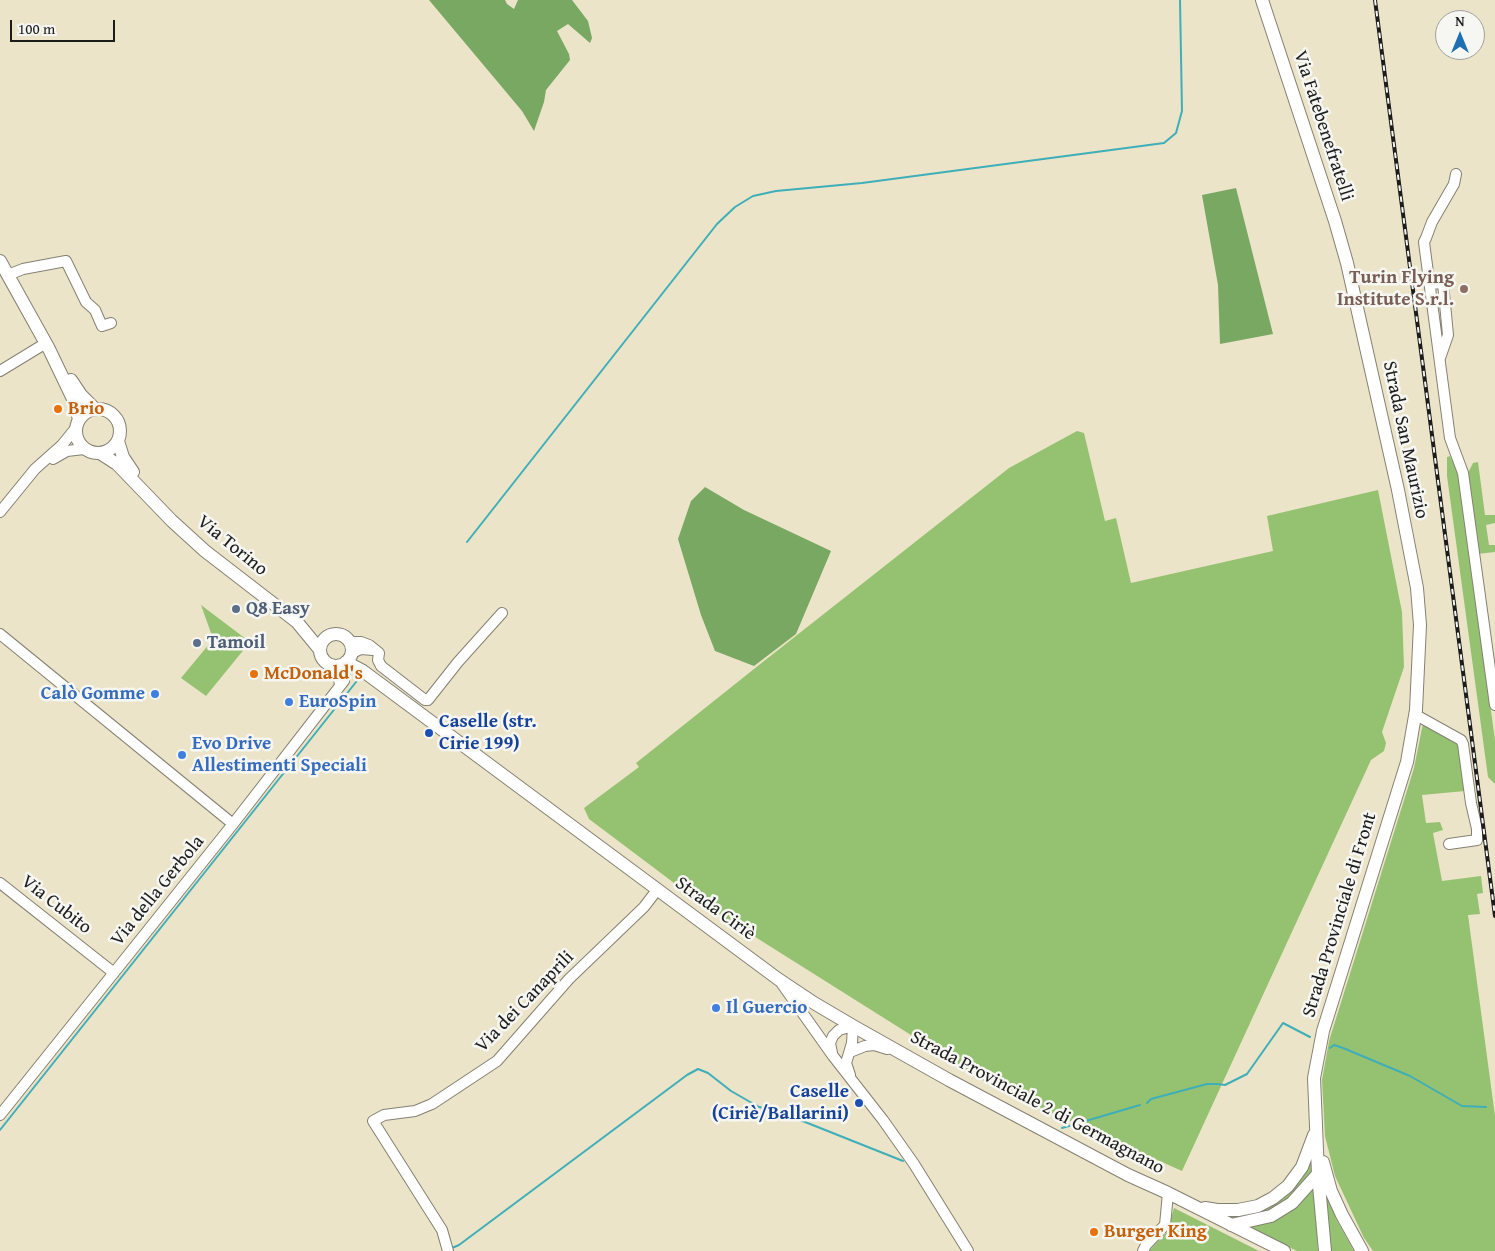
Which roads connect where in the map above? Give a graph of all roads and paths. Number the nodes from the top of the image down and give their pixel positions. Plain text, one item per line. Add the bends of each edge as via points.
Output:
1 (1262, 0) edge
2 (1456, 174) dead end
3 (0, 261) edge
4 (1347, 264) joint
5 (8, 275) junction
6 (111, 323) dead end
7 (48, 346) junction
8 (0, 371) edge
9 (95, 409) junction
10 (77, 424) junction
11 (118, 441) junction
12 (84, 449) junction
13 (100, 454) junction
14 (35, 469) junction
15 (147, 495) junction
16 (0, 512) edge
17 (502, 613) dead end
18 (297, 622) junction
19 (0, 634) edge
20 (332, 634) junction
21 (320, 650) junction
22 (348, 655) junction
23 (1488, 660) junction
24 (327, 663) junction
25 (1495, 673) edge
26 (340, 686) junction
27 (1495, 705) edge
28 (1416, 715) junction
29 (233, 824) junction
30 (1450, 844) dead end
31 (0, 883) edge
32 (657, 890) junction
33 (114, 973) junction
34 (778, 979) junction
35 (852, 1026) junction
36 (850, 1052) junction
37 (898, 1052) junction
38 (833, 1056) junction
39 (859, 1091) junction
40 (0, 1115) edge
41 (1316, 1128) junction
42 (1318, 1174) junction
43 (1168, 1193) junction
44 (1195, 1206) junction
45 (1231, 1225) junction
46 (447, 1248) edge
47 (968, 1251) edge
48 (1143, 1251) edge
49 (1284, 1251) edge
50 (1325, 1251) edge
51 (1362, 1251) edge

1 - 4 main road, Via Fatebenefratelli
2 - 23 street via 1424,242 1450,438 1463,473
3 - 5 main road
4 - 28 main road, Strada San Maurizio via 1417,588 1420,625
5 - 6 street via 23,269 66,262 102,326
5 - 7 main road
7 - 8 street
7 - 9 main road via 81,395
7 - 10 main road via 73,399
9 - 10 main road via 83,414
9 - 11 main road via 108,411 114,416 120,428
10 - 12 main road via 76,437
10 - 14 street via 62,445
11 - 13 main road
11 - 15 main road, Via Torino via 123,457
12 - 13 main road
12 - 14 street via 66,451
13 - 15 main road, Via Torino via 117,464
14 - 16 street
15 - 18 main road, Via Torino via 205,551
17 - 22 street via 428,700 381,666 376,650 361,649
18 - 20 main road, Via Torino
18 - 21 main road, Via Torino
19 - 29 street
20 - 21 main road via 323,640
20 - 22 main road via 342,635
21 - 24 main road
22 - 24 main road via 332,665
22 - 26 street via 344,681
22 - 32 main road, Strada Ciriè via 363,671
23 - 25 street
23 - 27 street
24 - 26 street via 338,673
26 - 29 street, Via della Gerbola
28 - 30 street via 1462,740 1477,840
28 - 41 main road, Strada Provinciale di Front via 1407,762 1323,1031 1314,1078
29 - 33 street, Via della Gerbola
31 - 33 street, Via Cubito
32 - 34 main road, Strada Ciriè
32 - 46 street, Via dei Canaprili via 644,907 569,979 497,1061 432,1104 415,1111 384,1115 373,1121 442,1230
33 - 40 street, Via della Gerbola
34 - 35 main road, Strada Provinciale 2 di Germagnano
34 - 38 street, Strada Ciriè
35 - 36 street
35 - 37 main road, Strada Provinciale 2 di Germagnano
35 - 38 street via 839,1030 833,1036 830,1043
36 - 37 street via 874,1045
36 - 39 street via 847,1070
37 - 43 main road, Strada Provinciale 2 di Germagnano via 1128,1175
38 - 39 street, Strada Ciriè
39 - 47 street, Strada Ciriè via 917,1168
41 - 42 main road
41 - 44 main road via 1302,1167 1288,1186 1273,1198 1258,1206 1238,1210
41 - 51 main road via 1332,1191
42 - 45 main road via 1292,1203 1271,1216
42 - 50 main road
43 - 44 main road, Strada Provinciale 2 di Germagnano
43 - 48 street via 1165,1225
44 - 45 main road, Strada Provinciale 2 di Germagnano
45 - 49 main road, Strada Provinciale 2 di Germagnano

